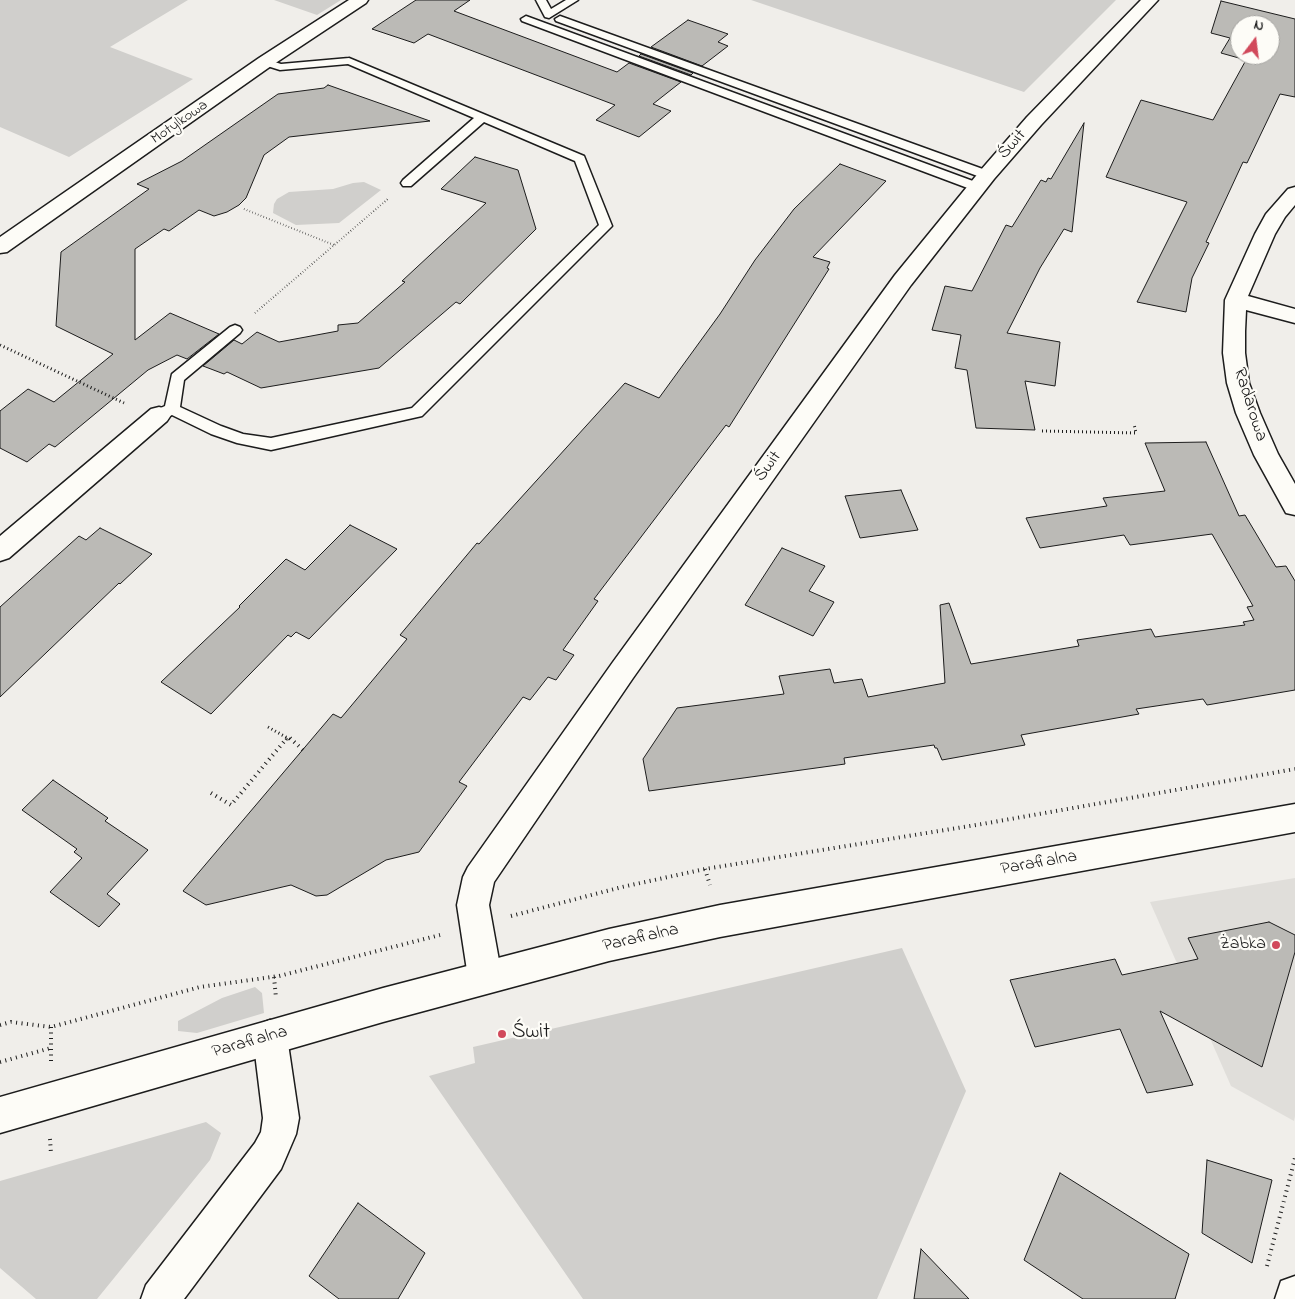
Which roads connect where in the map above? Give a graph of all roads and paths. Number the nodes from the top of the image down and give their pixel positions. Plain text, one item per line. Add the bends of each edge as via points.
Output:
1 (360, 0) edge
2 (541, 0) edge
3 (573, 0) edge
4 (1150, 0) edge
5 (549, 15) junction
6 (526, 19) dead end
7 (265, 62) junction
8 (482, 118) junction
9 (982, 181) junction
10 (407, 182) joint
11 (1295, 193) edge
12 (244, 209) dead end
13 (334, 246) junction
14 (0, 247) edge
15 (1245, 303) junction
16 (1295, 316) edge
17 (236, 330) joint
18 (0, 345) edge
19 (131, 406) dead end
20 (166, 412) junction
21 (1134, 424) dead end
22 (1042, 431) dead end
23 (1295, 506) edge
24 (0, 551) edge
25 (268, 727) dead end
26 (288, 737) junction
27 (303, 750) dead end
28 (1295, 769) edge
29 (211, 793) dead end
30 (1295, 818) edge
31 (475, 926) junction
32 (485, 978) junction
33 (0, 1025) edge
34 (270, 1037) junction
35 (51, 1048) dead end
36 (0, 1062) edge
37 (0, 1115) edge
38 (1295, 1158) edge
39 (1266, 1271) dead end
40 (1295, 1295) edge
41 (160, 1299) edge
42 (1294, 1299) edge

1 - 7 street, Motylkowa
2 - 5 lane
3 - 5 lane
4 - 9 street, Świt via 1034,120
5 - 9 lane via 719,75
6 - 9 lane
7 - 8 lane via 280,67 349,61
7 - 14 street, Motylkowa
8 - 10 lane
8 - 20 lane via 580,160 606,226 417,412 271,444 242,439
9 - 31 street, Świt via 903,280 479,877 473,904
10 - 13 path
11 - 15 street, Radarowa via 1276,214 1265,234
12 - 13 path
13 - 17 path
15 - 16 street
15 - 23 street, Radarowa via 1234,353 1238,383 1266,455
17 - 20 lane via 177,378
18 - 19 path
20 - 24 street
21 - 22 path via 1136,433
25 - 26 path
26 - 27 path
26 - 29 path via 231,805
28 - 31 path via 705,869
30 - 32 street, Parafialna via 720,921 609,945
31 - 32 street, Świt
31 - 33 path via 279,976 200,987 51,1027 11,1022
32 - 34 street, Parafialna
34 - 37 street, Parafialna
34 - 41 street via 282,1118 278,1134 268,1156
35 - 36 path
38 - 39 path
40 - 42 street

